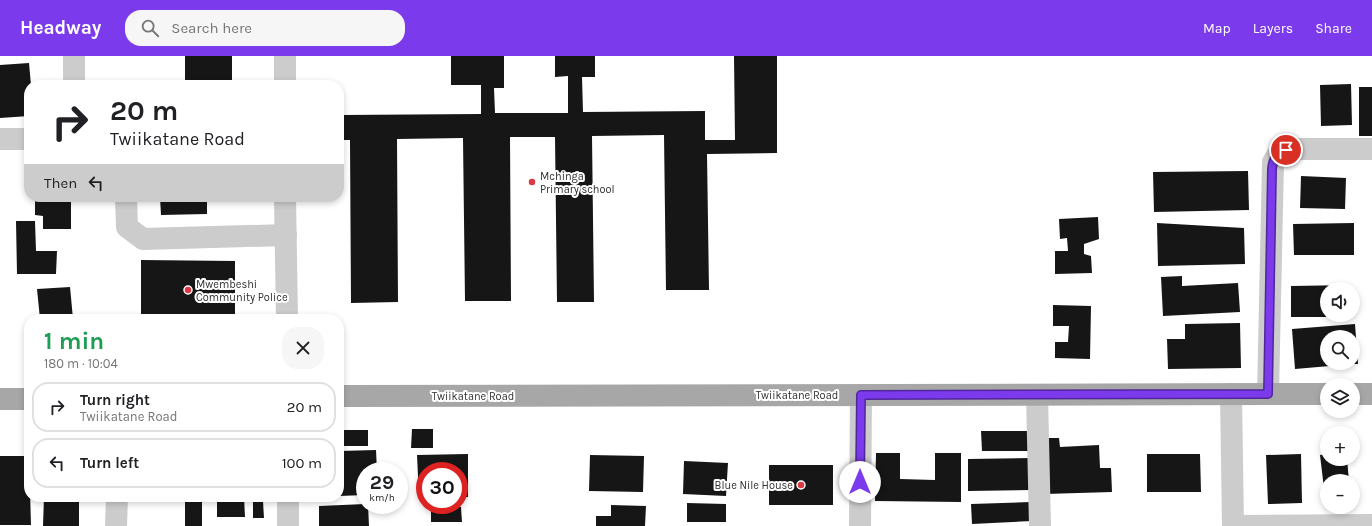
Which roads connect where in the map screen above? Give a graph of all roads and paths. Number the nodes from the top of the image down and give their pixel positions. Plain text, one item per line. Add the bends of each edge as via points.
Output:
1 (74, 56) edge
2 (285, 56) edge
3 (74, 80) edge
4 (285, 80) edge
5 (0, 139) edge
6 (24, 139) edge
7 (1372, 149) edge
8 (126, 202) edge
9 (285, 202) edge
10 (286, 235) junction
11 (287, 314) edge
12 (1231, 394) junction
13 (1268, 394) junction
14 (1320, 394) edge
15 (1360, 394) edge
16 (1372, 394) edge
17 (861, 395) junction
18 (1037, 395) junction
19 (344, 396) edge
20 (0, 399) edge
21 (24, 399) edge
22 (117, 502) edge
23 (288, 502) edge
24 (1372, 525) edge
25 (116, 526) edge
26 (288, 526) edge
27 (860, 526) edge
28 (1040, 526) edge
29 (1233, 526) edge

1 - 3 street
2 - 4 street
5 - 6 street
7 - 13 street via 1294,149 1278,154 1273,162
8 - 10 street via 127,227 143,239
9 - 10 street
10 - 11 street
12 - 13 main road, Twiikatane Road
12 - 18 main road, Twiikatane Road
12 - 29 street
13 - 14 main road, Twiikatane Road
15 - 16 main road
17 - 18 main road, Twiikatane Road
17 - 19 main road, Twiikatane Road
17 - 27 street
18 - 28 street
20 - 21 main road
22 - 25 street
23 - 26 street
24 - 29 street

